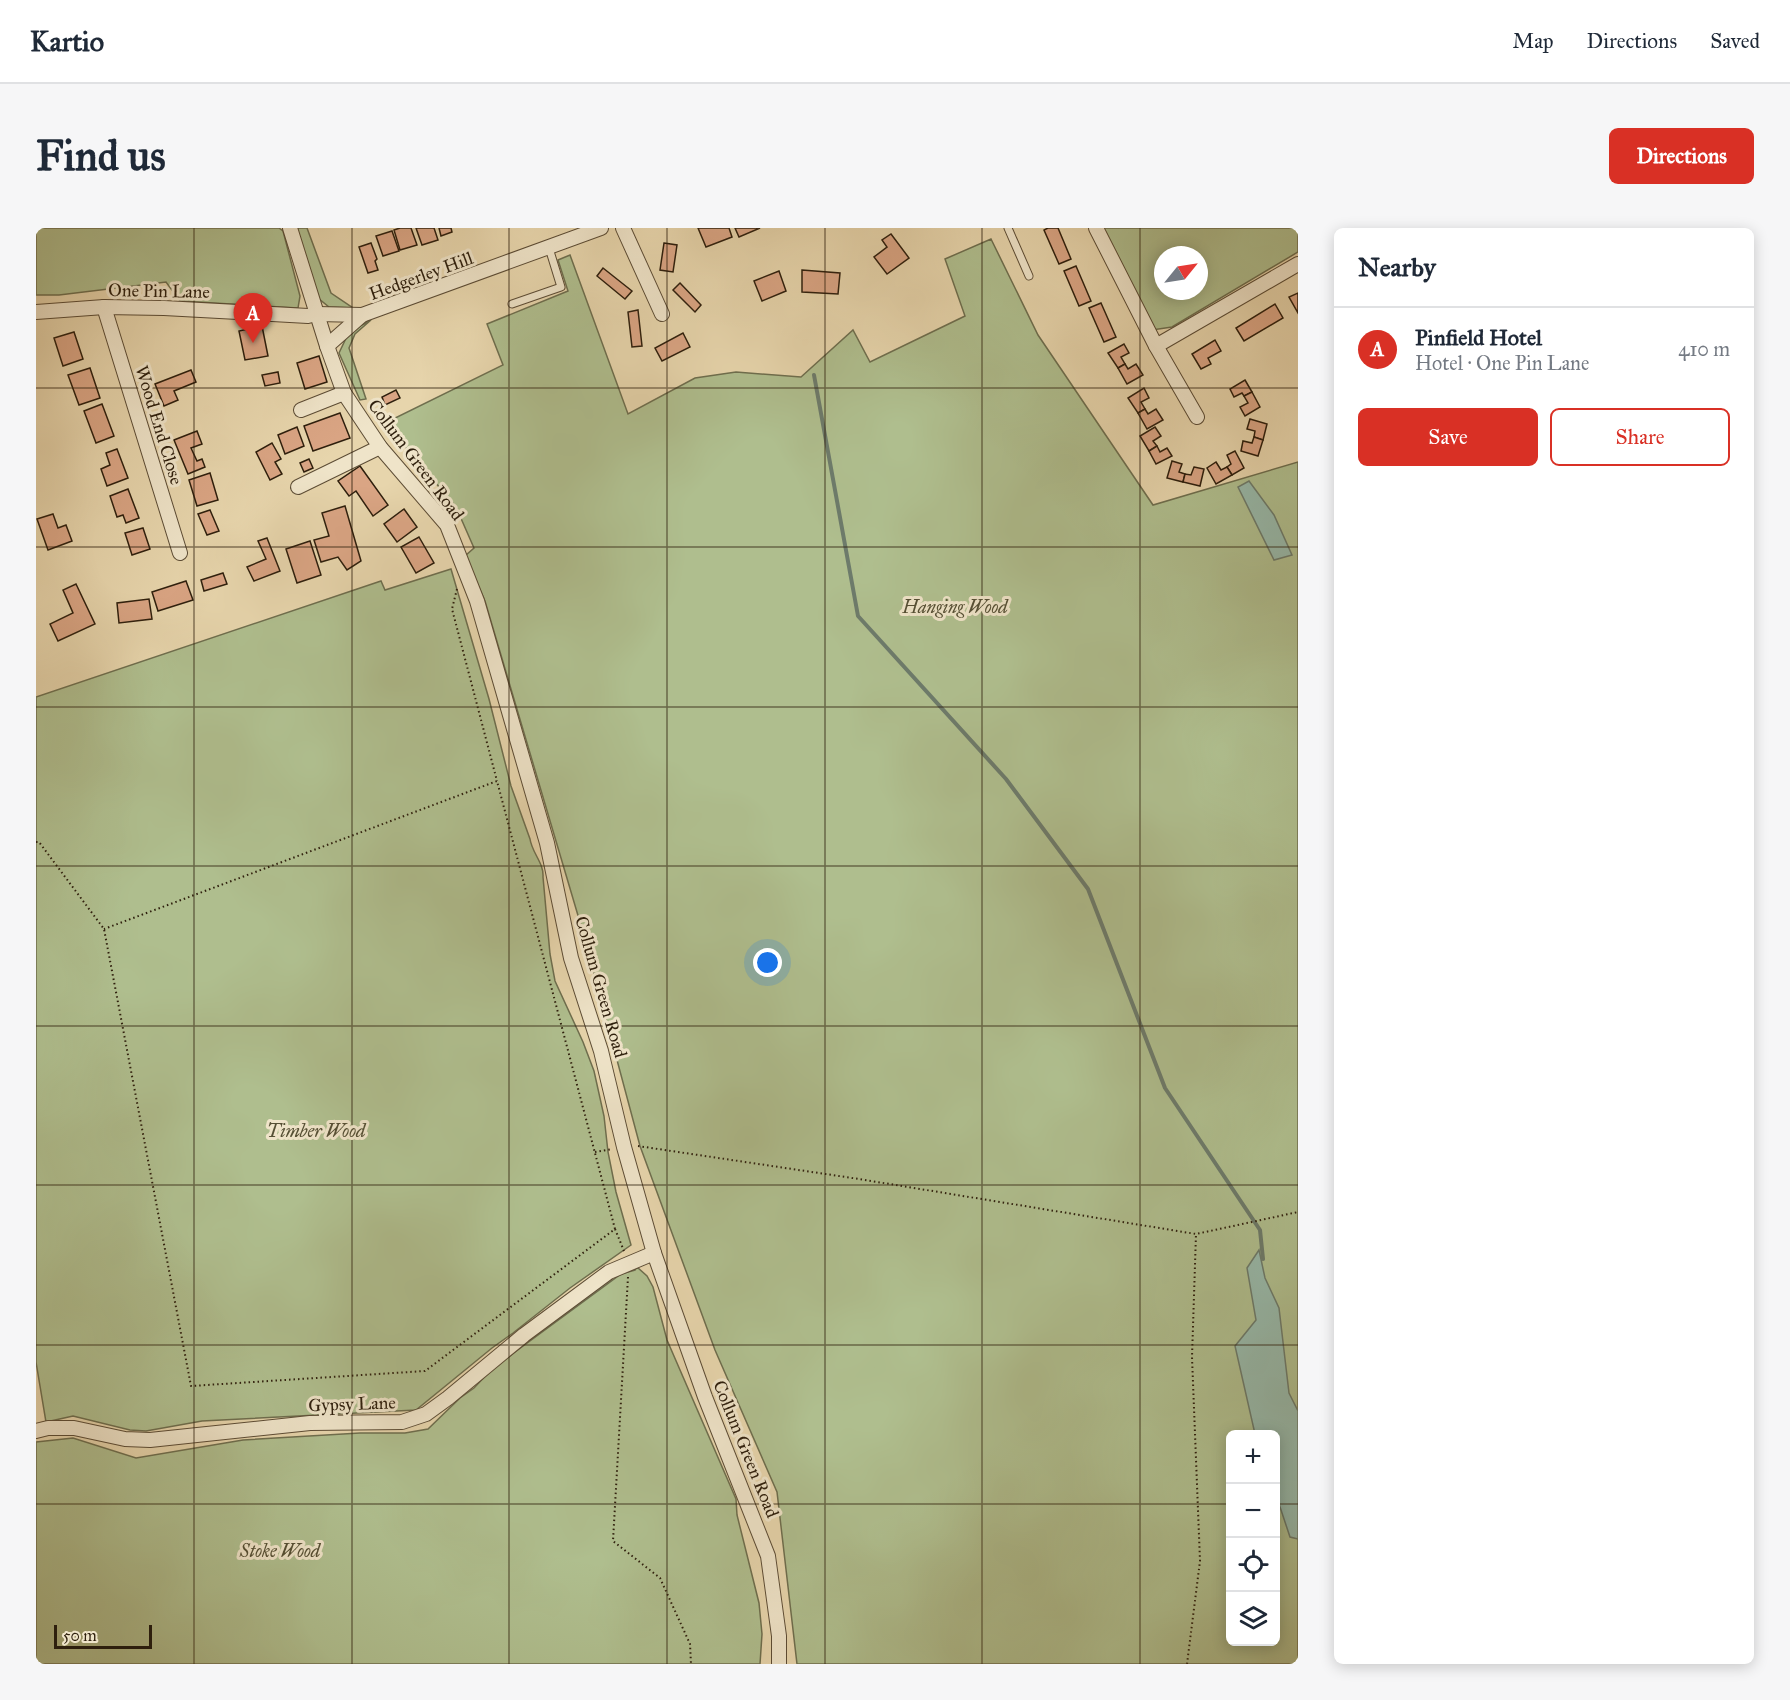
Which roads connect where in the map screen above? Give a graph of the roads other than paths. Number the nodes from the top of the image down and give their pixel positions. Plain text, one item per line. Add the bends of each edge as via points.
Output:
1 (290, 228) edge
2 (601, 228) edge
3 (623, 228) edge
4 (1008, 228) edge
5 (1095, 228) edge
6 (549, 248) junction
7 (1298, 264) edge
8 (1029, 276) dead end
9 (512, 304) dead end
10 (104, 307) junction
11 (36, 312) edge
12 (317, 314) junction
13 (662, 314) dead end
14 (362, 315) junction
15 (327, 346) junction
16 (1156, 346) junction
17 (344, 393) junction
18 (301, 410) dead end
19 (1197, 417) dead end
20 (380, 447) junction
21 (298, 487) dead end
22 (180, 553) dead end
23 (654, 1253) junction
24 (36, 1431) edge
25 (779, 1664) edge

1 - 12 street, Collum Green Road
2 - 6 street, Hedgerley Hill
3 - 13 street
4 - 8 lane
5 - 16 street
6 - 9 lane via 561,287
6 - 14 street, Hedgerley Hill
7 - 16 street
10 - 11 street, One Pin Lane
10 - 12 street, One Pin Lane
10 - 22 street, Wood End Close
12 - 14 street, Hedgerley Hill
12 - 15 street, Collum Green Road
14 - 15 street
15 - 17 street, Collum Green Road
16 - 19 street
17 - 18 street
17 - 20 street, Collum Green Road
20 - 21 street
20 - 23 street, Collum Green Road via 447,525 477,601 547,843 571,958 602,1051
23 - 24 street, Gypsy Lane via 609,1272 448,1398 426,1413 402,1422 310,1423 150,1440 74,1428
23 - 25 street, Collum Green Road via 768,1556

